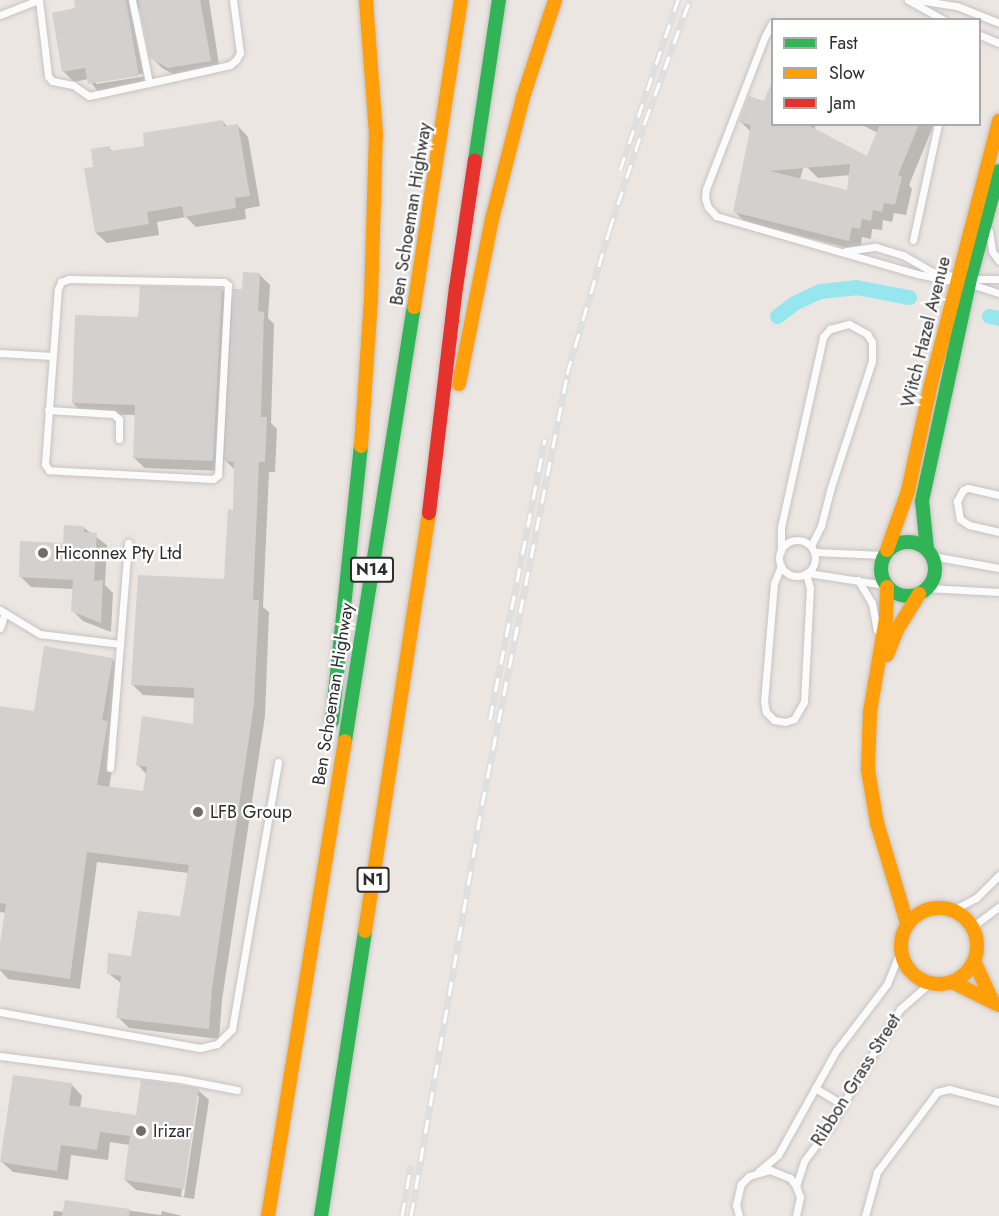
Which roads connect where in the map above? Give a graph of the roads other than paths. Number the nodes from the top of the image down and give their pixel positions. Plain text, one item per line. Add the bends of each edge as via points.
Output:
1 (38, 0) edge
2 (132, 0) edge
3 (233, 0) edge
4 (364, 0) edge
5 (461, 0) edge
6 (499, 0) edge
7 (555, 0) edge
8 (908, 0) edge
9 (918, 0) edge
10 (0, 15) edge
11 (940, 18) edge
12 (999, 23) edge
13 (771, 25) edge
14 (981, 35) edge
15 (999, 43) edge
16 (502, 79) dead end
17 (149, 83) junction
18 (999, 121) edge
19 (938, 126) edge
20 (999, 171) edge
21 (988, 211) junction
22 (913, 240) dead end
23 (844, 252) junction
24 (999, 261) edge
25 (999, 279) edge
26 (963, 280) junction
27 (456, 288) junction
28 (999, 293) edge
29 (0, 353) edge
30 (52, 356) junction
31 (48, 410) junction
32 (119, 439) dead end
33 (999, 495) edge
34 (999, 532) edge
35 (128, 543) dead end
36 (425, 544) junction
37 (812, 549) junction
38 (781, 551) junction
39 (886, 552) junction
40 (929, 552) junction
41 (781, 566) junction
42 (999, 568) edge
43 (807, 573) junction
44 (858, 580) junction
45 (886, 586) junction
46 (923, 591) junction
47 (999, 592) edge
48 (2, 611) edge
49 (0, 628) edge
50 (120, 644) junction
51 (879, 656) junction
52 (876, 679) junction
53 (278, 762) dead end
54 (110, 768) dead end
55 (999, 876) edge
56 (896, 881) junction
57 (920, 902) junction
58 (999, 907) edge
59 (953, 910) junction
60 (907, 923) junction
61 (972, 927) junction
62 (900, 951) junction
63 (974, 961) junction
64 (952, 982) junction
65 (930, 983) junction
66 (995, 1002) edge
67 (0, 1012) edge
68 (0, 1056) edge
69 (815, 1088) junction
70 (237, 1090) dead end
71 (999, 1102) edge
72 (843, 1105) junction
73 (279, 1140) junction
74 (759, 1171) junction
75 (796, 1186) junction
76 (268, 1216) edge
77 (321, 1216) edge
78 (739, 1216) edge
79 (796, 1216) edge
80 (865, 1216) edge

1 - 10 lane
1 - 17 lane via 48,76 52,81 73,85 89,96
2 - 17 lane
3 - 17 lane via 240,53 237,60
4 - 73 main road via 376,134 371,300 359,469 329,746
5 - 73 main road, Ben Schoeman Highway / N14
6 - 27 main road
7 - 36 main road via 492,219
8 - 11 lane
9 - 12 lane via 957,6
13 - 23 lane via 705,198 716,216
14 - 15 lane
16 - 27 main road via 486,170
18 - 26 main road, Witch Hazel Avenue
19 - 22 lane
20 - 21 main road, Witch Hazel Avenue
21 - 24 lane via 992,251
21 - 26 main road, Witch Hazel Avenue
23 - 26 lane via 916,274
23 - 26 lane via 876,247 903,255 932,272
25 - 26 lane
26 - 28 lane
26 - 39 main road, Witch Hazel Avenue via 908,491
26 - 40 main road, Witch Hazel Avenue via 922,501
27 - 36 main road
29 - 30 lane
30 - 31 lane
30 - 31 lane via 61,282 69,279 228,285 221,471 213,479 49,470 45,464
31 - 32 lane via 112,414 119,420
33 - 34 lane via 968,488 963,489 957,501 960,519
35 - 50 lane
36 - 77 main road, N1
37 - 38 lane via 795,541
37 - 38 lane via 872,361 872,342 867,334 849,324 838,324 823,337 781,527
37 - 39 lane
37 - 43 lane via 815,563
38 - 41 lane
39 - 40 main road via 894,545 911,542
39 - 45 main road via 880,570
40 - 42 lane
40 - 46 main road via 935,573
41 - 43 lane via 789,574
41 - 43 lane via 774,583 764,701 766,712 774,720 794,719 804,702 810,588
43 - 44 lane
44 - 45 lane
44 - 51 lane via 874,610
45 - 46 main road via 902,596
45 - 51 main road via 886,618
46 - 47 lane
46 - 52 main road via 898,628
48 - 49 lane
48 - 50 lane via 40,634
50 - 54 lane
51 - 52 main road
52 - 56 main road via 870,712 868,770 877,823
53 - 67 lane via 232,1029 218,1044 200,1048
55 - 59 lane via 976,898
56 - 57 main road
56 - 60 main road
57 - 59 main road
57 - 60 main road
58 - 61 lane
59 - 61 main road
60 - 62 main road
61 - 63 main road via 976,938
62 - 65 main road via 910,972
62 - 69 lane, Ribbon Grass Street via 887,984 836,1051
63 - 64 main road
63 - 66 main road
64 - 65 main road
64 - 66 main road
65 - 72 lane, Ribbon Grass Street via 900,1009
68 - 70 lane
69 - 72 lane
69 - 74 lane, Ribbon Grass Street via 778,1155
71 - 80 lane via 949,1089 937,1092 877,1172
72 - 75 lane, Ribbon Grass Street via 804,1161
73 - 76 main road, Ben Schoeman Highway
74 - 75 lane via 780,1172
74 - 78 lane, Ribbon Grass Street via 749,1176 736,1194
75 - 79 lane, Ribbon Grass Street via 800,1197

